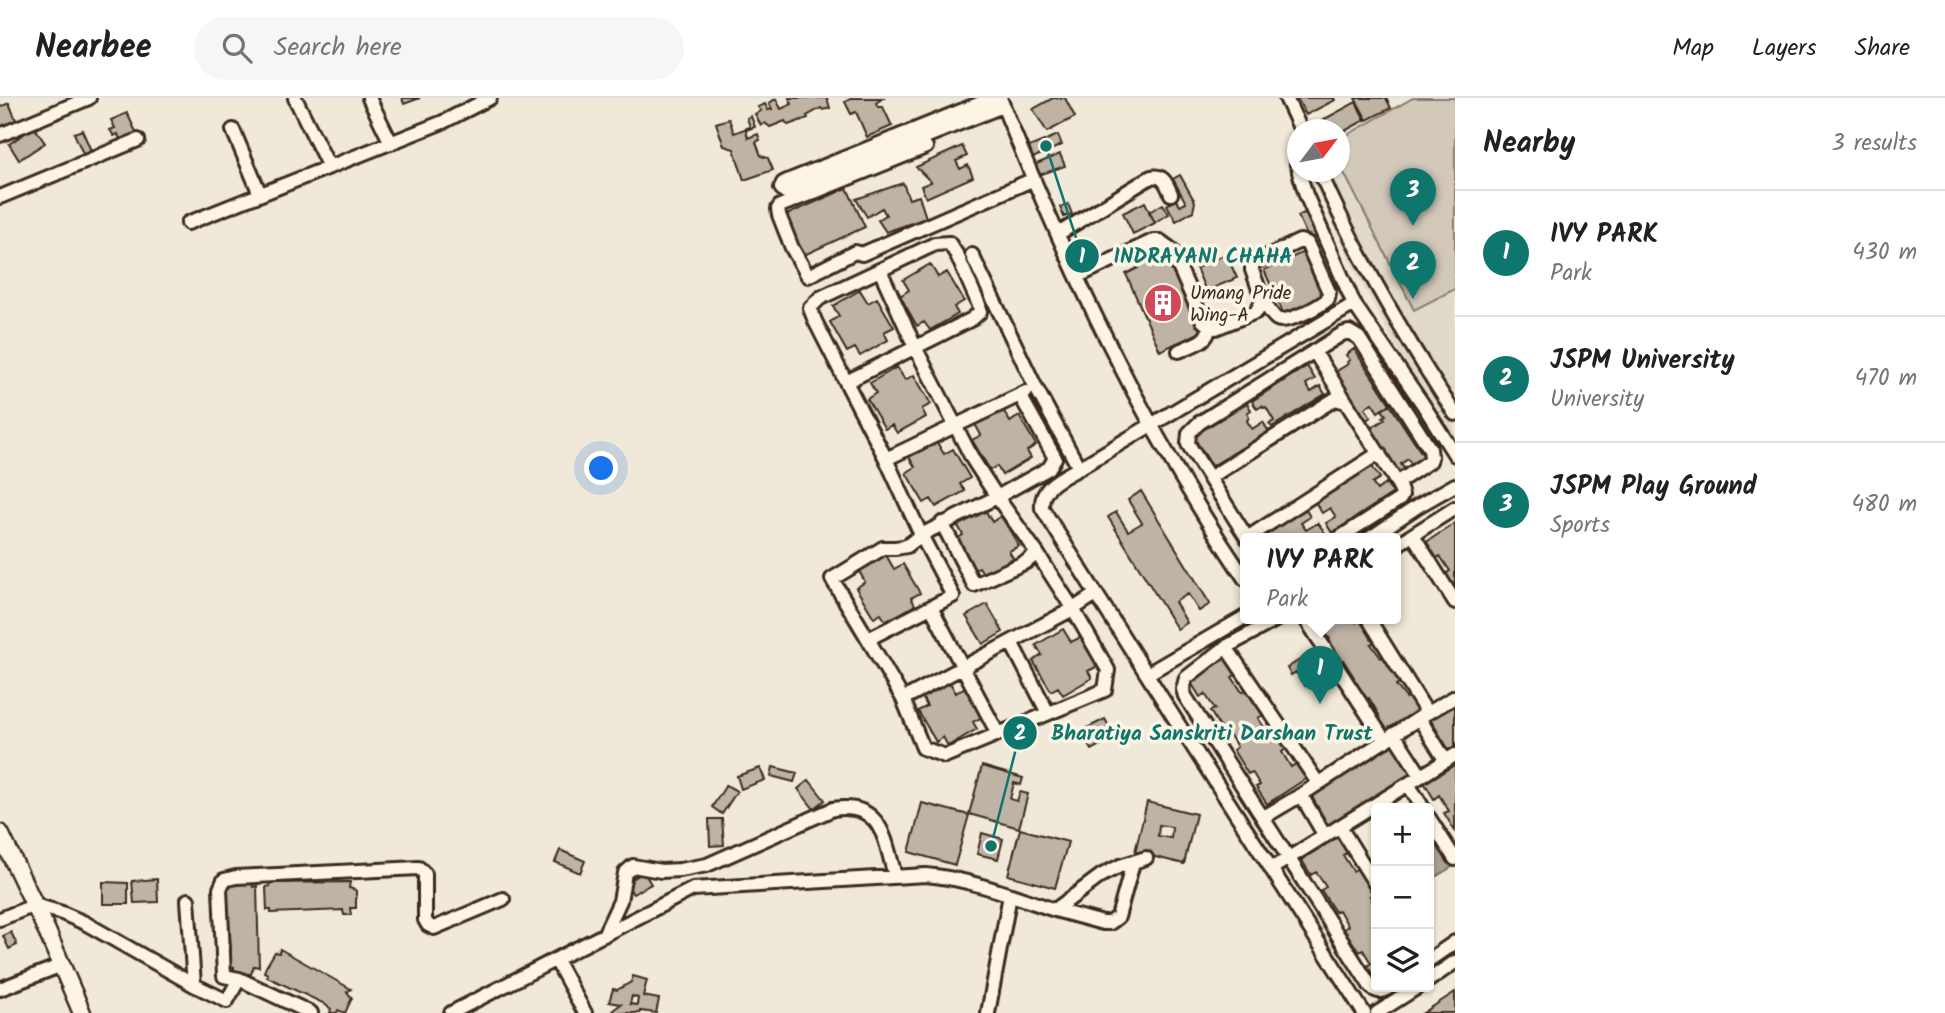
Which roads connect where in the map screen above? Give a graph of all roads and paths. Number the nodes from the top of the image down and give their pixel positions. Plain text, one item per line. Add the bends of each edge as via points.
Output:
1 (89, 98) edge
2 (295, 98) edge
3 (369, 98) edge
4 (490, 98) edge
5 (1286, 98) edge
6 (1001, 100) edge
7 (1295, 119) edge
8 (233, 130) dead end
9 (0, 135) edge
10 (138, 139) dead end
11 (391, 142) junction
12 (926, 147) dead end
13 (891, 150) junction
14 (328, 167) junction
15 (1034, 179) junction
16 (1302, 182) edge
17 (1324, 182) edge
18 (260, 194) junction
19 (1171, 194) dead end
20 (0, 197) edge
21 (188, 223) dead end
22 (1058, 234) junction
23 (972, 255) dead end
24 (880, 270) junction
25 (1078, 276) junction
26 (1264, 300) junction
27 (1354, 304) junction
28 (1209, 326) junction
29 (915, 347) junction
30 (1178, 351) dead end
31 (1314, 351) junction
32 (846, 382) junction
33 (1036, 388) junction
34 (1020, 395) junction
35 (1346, 402) junction
36 (1453, 409) edge
37 (1150, 425) junction
38 (955, 426) junction
39 (1379, 453) junction
40 (1455, 455) edge
41 (886, 459) junction
42 (1079, 468) junction
43 (1209, 478) junction
44 (1455, 485) edge
45 (1399, 486) junction
46 (997, 498) junction
47 (1455, 508) edge
48 (1227, 509) junction
49 (1207, 522) junction
50 (942, 523) junction
51 (1244, 533) edge
52 (1255, 533) edge
53 (1347, 533) edge
54 (1378, 533) edge
55 (920, 535) junction
56 (1413, 535) junction
57 (1401, 542) edge
58 (1037, 553) junction
59 (1240, 572) edge
60 (974, 585) junction
61 (1096, 594) junction
62 (953, 596) junction
63 (1455, 602) edge
64 (931, 607) junction
65 (1073, 609) junction
66 (1240, 620) edge
67 (1266, 624) edge
68 (1309, 624) edge
69 (1371, 624) edge
70 (868, 639) junction
71 (1011, 642) junction
72 (1226, 647) junction
73 (962, 667) junction
74 (1147, 674) junction
75 (1455, 697) edge
76 (903, 699) junction
77 (1048, 713) junction
78 (1423, 716) junction
79 (998, 734) junction
80 (1390, 737) junction
81 (1450, 758) edge
82 (1421, 776) junction
83 (1318, 783) junction
84 (1408, 784) junction
85 (1301, 795) junction
86 (1420, 803) edge
87 (1264, 817) junction
88 (1434, 826) edge
89 (1340, 827) junction
90 (0, 833) edge
91 (1325, 836) junction
92 (1290, 858) junction
93 (1455, 859) edge
94 (707, 865) junction
95 (1271, 869) junction
96 (895, 876) junction
97 (1371, 877) edge
98 (693, 889) junction
99 (1010, 895) junction
100 (503, 899) dead end
101 (188, 900) dead end
102 (34, 905) junction
103 (1055, 910) junction
104 (0, 919) edge
105 (604, 935) junction
106 (1455, 942) edge
107 (1434, 957) edge
108 (556, 960) junction
109 (1455, 962) edge
110 (62, 965) junction
111 (1434, 976) edge
112 (239, 979) junction
113 (194, 985) junction
114 (1371, 987) edge
115 (0, 989) edge
116 (1410, 992) edge
117 (82, 1013) edge
118 (311, 1013) edge
119 (451, 1013) edge
120 (585, 1013) edge
121 (988, 1013) edge
122 (1364, 1013) edge
123 (1377, 1013) edge

1 - 9 street
2 - 14 street
3 - 11 street
4 - 11 street
5 - 7 street
6 - 13 street
6 - 15 street
8 - 18 street
10 - 20 street
11 - 14 street
12 - 13 street
13 - 13 street via 793,190 781,188 787,181
13 - 15 street via 859,173 778,209 808,276 855,252 862,254
14 - 18 street
15 - 22 street
16 - 27 street
17 - 36 street via 1386,306
18 - 21 street
19 - 22 street via 1164,180 1151,177
22 - 25 street
23 - 33 street
24 - 29 street
24 - 29 street via 935,244 949,243 957,255 980,312
24 - 32 street via 810,307
25 - 28 street via 1153,241 1160,242 1171,249
25 - 37 street
26 - 26 street via 1252,265 1300,241 1307,243 1328,299 1286,321 1274,317
26 - 28 street via 1256,312 1216,328
27 - 37 street
27 - 40 street
28 - 30 street via 1205,339
29 - 32 street
29 - 38 street
31 - 35 street
31 - 43 street via 1193,428 1188,444
31 - 45 street via 1342,334 1349,332 1359,338 1430,449 1430,461 1403,478
32 - 41 street
33 - 34 street
33 - 42 street
34 - 38 street
34 - 46 street via 1055,458 1049,468
35 - 39 street
35 - 43 street via 1329,401
37 - 42 street
37 - 49 street
38 - 41 street
38 - 46 street
39 - 45 street
39 - 52 street
41 - 55 street
42 - 61 street via 1048,487 1042,508
43 - 48 street
44 - 54 street
45 - 53 street via 1400,499
46 - 50 street
46 - 58 street
47 - 56 street
48 - 49 street
48 - 51 street
49 - 59 street
50 - 55 street
50 - 60 street
55 - 62 street
55 - 70 street via 907,546 883,548 832,579
56 - 57 street
56 - 63 street
58 - 60 street
58 - 65 street
60 - 62 street
61 - 65 street
61 - 74 street
62 - 64 street
64 - 70 street
64 - 73 street
65 - 71 street
65 - 77 street via 1108,670 1105,690
66 - 74 street
67 - 72 street
68 - 80 street
69 - 78 street
70 - 76 street
71 - 73 street
71 - 77 street
72 - 83 street
72 - 87 street via 1186,678 1183,689
73 - 76 street
73 - 79 street
74 - 95 street
75 - 78 street
76 - 79 street via 923,748 945,756
77 - 79 street
78 - 80 street
78 - 81 street
80 - 82 street
80 - 83 street
81 - 82 street
82 - 84 street
83 - 85 street
84 - 86 street
84 - 89 street
85 - 87 street
85 - 91 street
87 - 92 street
88 - 93 street
89 - 91 street
89 - 97 street
90 - 102 main road
91 - 92 street
92 - 95 street
92 - 114 street
94 - 96 street via 834,808 855,808 882,830
94 - 98 street
94 - 105 street via 661,871 628,869
95 - 122 street
96 - 98 street
96 - 99 street via 944,876
98 - 105 street
99 - 103 street
99 - 121 street
100 - 112 street via 434,928 425,920 425,874 419,868 229,878 220,890 224,976
101 - 113 street
102 - 104 street
102 - 110 main road
102 - 113 street via 85,923
103 - 103 street via 1102,875 1140,860 1118,916 1110,923
105 - 108 street
106 - 107 street
108 - 119 street
108 - 120 street
109 - 111 street
110 - 115 street
110 - 117 main road
112 - 113 street via 227,1001
112 - 118 street
116 - 123 street

